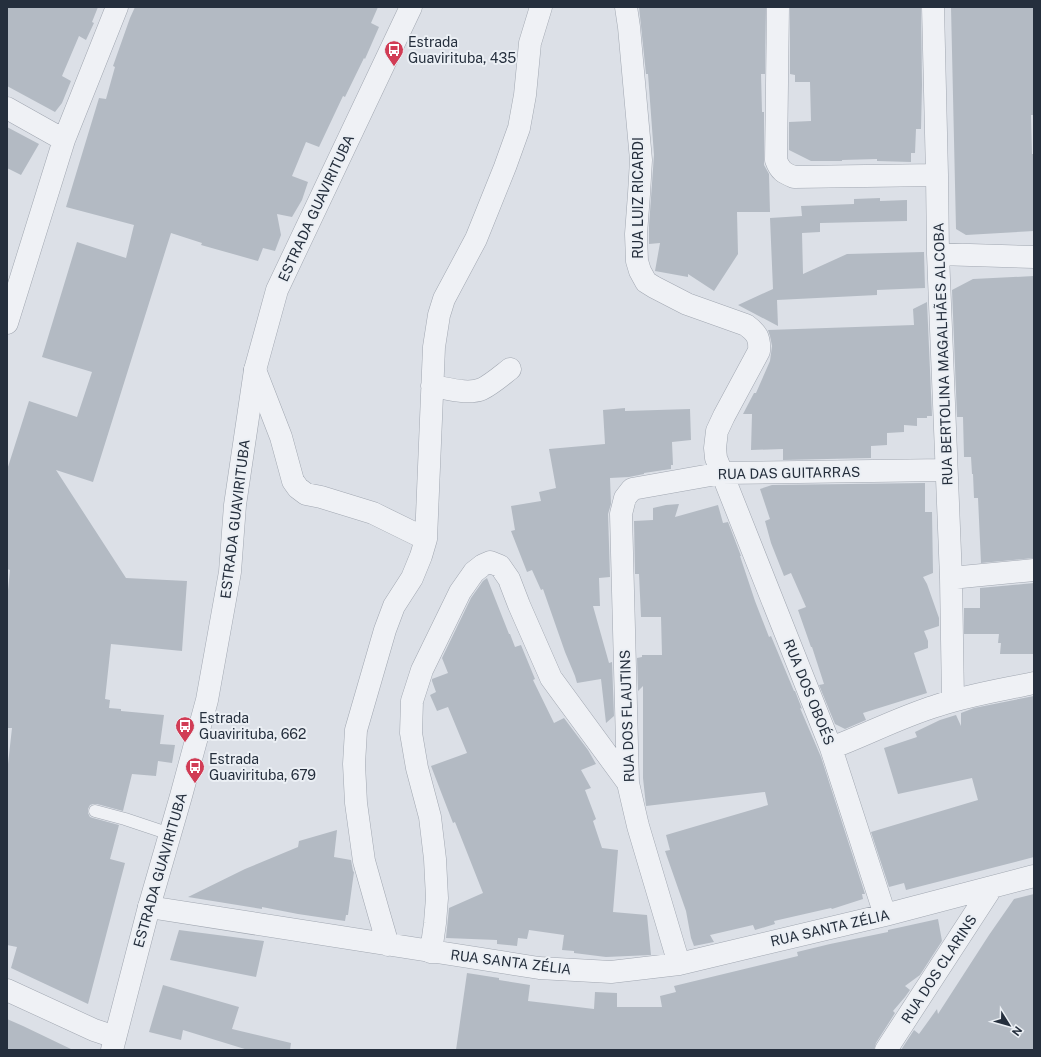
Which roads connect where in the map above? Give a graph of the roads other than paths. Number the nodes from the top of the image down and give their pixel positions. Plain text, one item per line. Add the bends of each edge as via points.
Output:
1 (117, 7) edge
2 (411, 7) edge
3 (541, 7) edge
4 (626, 7) edge
5 (778, 7) edge
6 (933, 7) edge
7 (7, 108) edge
8 (64, 140) junction
9 (937, 175) junction
10 (938, 254) junction
11 (1034, 257) edge
12 (7, 323) edge
13 (510, 369) dead end
14 (255, 370) junction
15 (432, 386) junction
16 (946, 470) junction
17 (722, 473) junction
18 (632, 488) joint
19 (426, 539) junction
20 (1034, 570) edge
21 (951, 578) junction
22 (1034, 683) edge
23 (953, 700) junction
24 (831, 748) junction
25 (628, 783) junction
26 (95, 811) dead end
27 (170, 834) junction
28 (1034, 876) edge
29 (992, 887) junction
30 (149, 907) junction
31 (885, 915) junction
32 (388, 945) junction
33 (431, 952) junction
34 (679, 964) junction
35 (7, 990) edge
36 (114, 1043) edge
37 (886, 1050) edge

1 - 8 street
2 - 14 street, ESTRADA GUAVIRITUBA via 277,290
3 - 15 street via 530,44 519,128 476,239 444,299 439,315
4 - 17 street, RUA LUIZ RICARDI via 641,160 636,234 640,271 646,282 654,287 700,309 746,325 758,336 760,342 760,351 717,431 716,458
5 - 9 street via 776,160 779,167 794,177
6 - 9 street, RUA BERTOLINA MAGALHÃES ALCOBA
7 - 8 street
8 - 12 street
9 - 10 street, RUA BERTOLINA MAGALHÃES ALCOBA
10 - 11 street
10 - 16 street, RUA BERTOLINA MAGALHÃES ALCOBA
13 - 15 street via 481,389 464,391
14 - 19 street via 281,437 293,481 298,488 306,494 373,513
14 - 27 street, ESTRADA GUAVIRITUBA via 235,505 230,572 207,700
15 - 19 street
16 - 17 street, RUA DAS GUITARRAS
16 - 21 street, RUA BERTOLINA MAGALHÃES ALCOBA
17 - 18 street, RUA DAS GUITARRAS
17 - 24 street, RUA DOS OBOÉS
18 - 25 street, RUA DOS FLAUTINS via 625,498 621,514
19 - 32 street via 412,578 394,606 387,624 356,730 356,802 364,861
20 - 21 street
21 - 23 street, RUA BERTOLINA MAGALHÃES ALCOBA
22 - 23 street
23 - 24 street
24 - 31 street, RUA DOS OBOÉS
25 - 33 street via 551,678 509,579 500,566 490,562 482,565 460,592 443,624 422,670 412,701 411,733 430,817 435,859 437,898
25 - 34 street, RUA DOS FLAUTINS via 638,826
26 - 27 lane
27 - 30 street, ESTRADA GUAVIRITUBA
28 - 29 street, RUA SANTA ZÉLIA
29 - 31 street, RUA SANTA ZÉLIA
29 - 37 street, RUA DOS CLARINS
30 - 32 street, RUA SANTA ZÉLIA
30 - 36 street, ESTRADA GUAVIRITUBA
31 - 34 street, RUA SANTA ZÉLIA
32 - 33 street, RUA SANTA ZÉLIA
33 - 34 street, RUA SANTA ZÉLIA via 539,968 611,972
35 - 36 street via 94,1030

